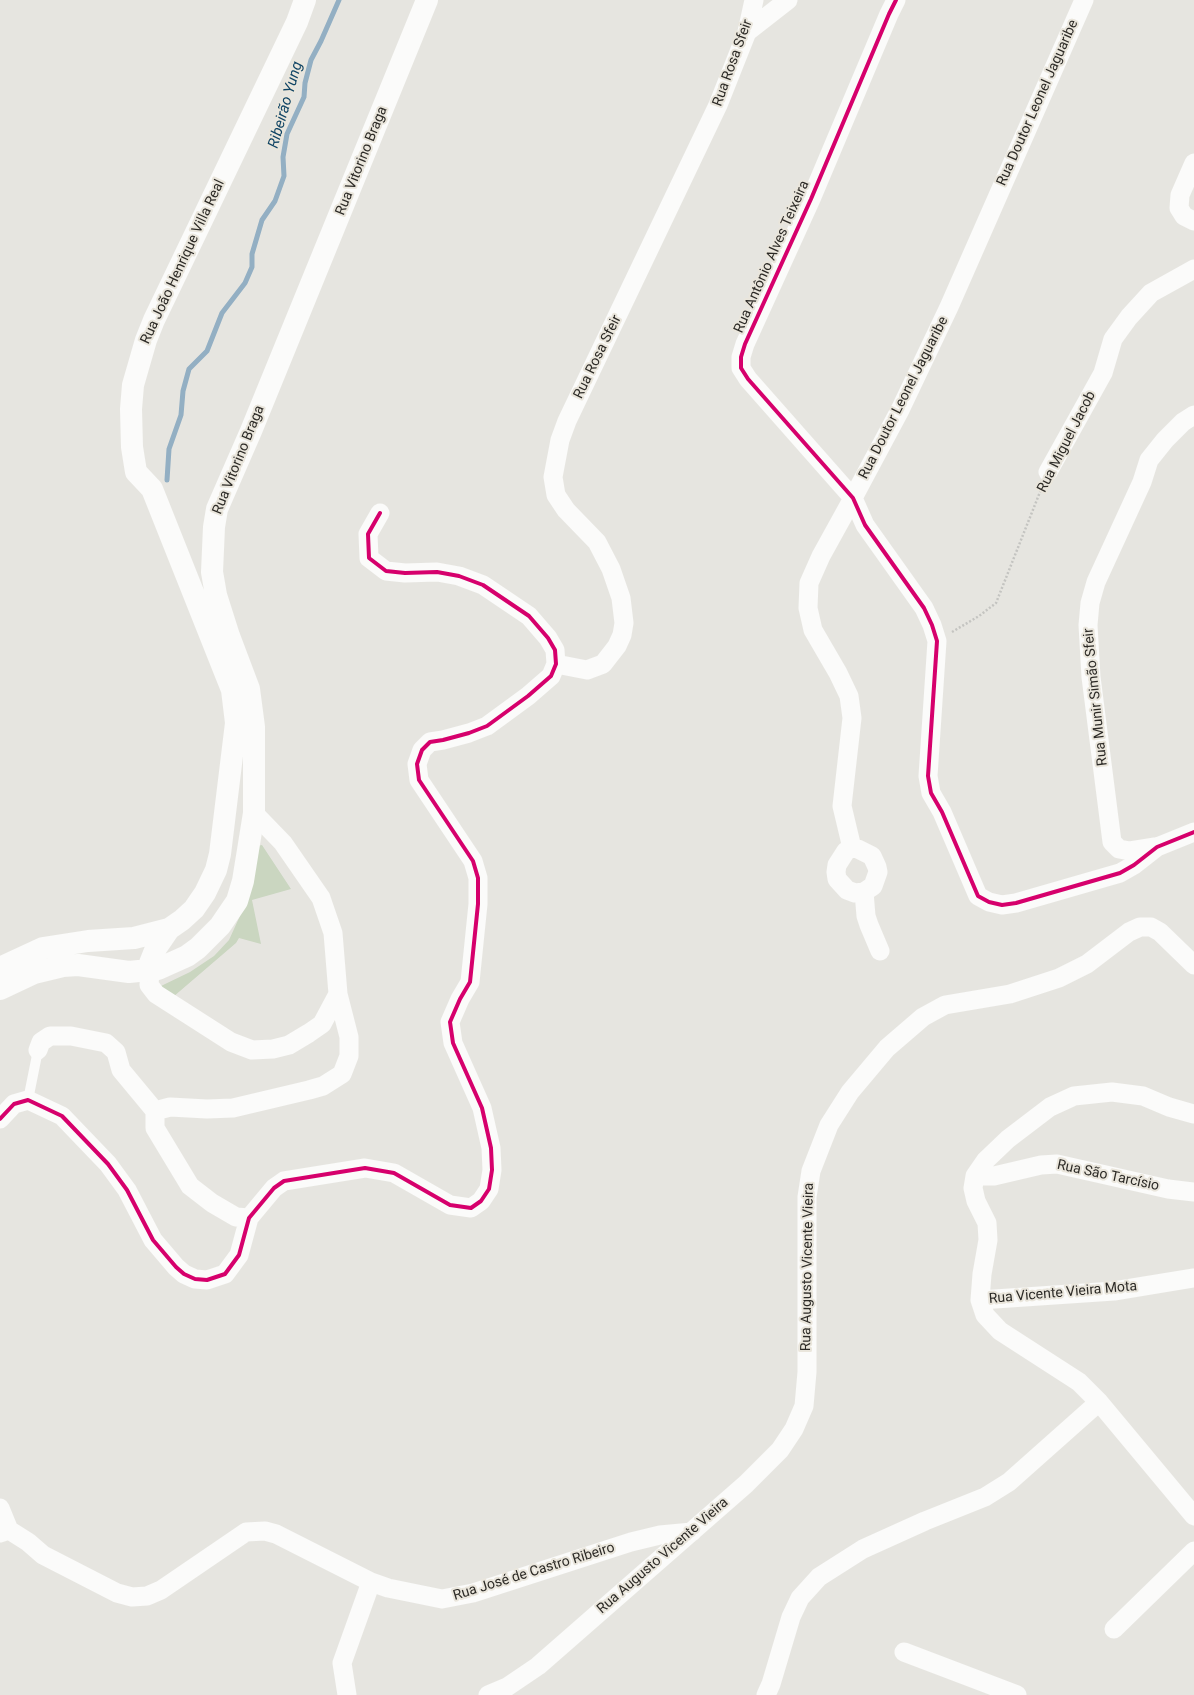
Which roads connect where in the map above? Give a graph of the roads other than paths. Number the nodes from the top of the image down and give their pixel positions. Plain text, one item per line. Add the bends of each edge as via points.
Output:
1 (305, 0) edge
2 (427, 0) edge
3 (754, 0) edge
4 (788, 0) edge
5 (896, 0) edge
6 (1084, 0) edge
7 (747, 32) junction
8 (1194, 163) edge
9 (1194, 221) edge
10 (1194, 269) edge
11 (1194, 415) edge
12 (1048, 472) road end
13 (853, 498) junction
14 (380, 513) dead end
15 (556, 664) junction
16 (254, 814) junction
17 (1194, 832) edge
18 (1157, 847) junction
19 (852, 848) junction
20 (864, 892) junction
21 (169, 929) junction
22 (880, 951) dead end
23 (1194, 965) edge
24 (0, 968) edge
25 (150, 970) junction
26 (0, 989) edge
27 (338, 994) junction
28 (38, 1050) joint
29 (28, 1100) junction
30 (155, 1111) junction
31 (1194, 1114) edge
32 (0, 1119) edge
33 (975, 1176) junction
34 (1194, 1192) edge
35 (249, 1218) junction
36 (1194, 1278) edge
37 (980, 1300) junction
38 (1099, 1402) junction
39 (0, 1508) edge
40 (1194, 1516) edge
41 (4, 1532) edge
42 (692, 1532) junction
43 (1194, 1551) edge
44 (371, 1582) junction
45 (1114, 1629) dead end
46 (904, 1652) dead end
47 (769, 1690) edge
48 (347, 1695) edge
49 (488, 1695) edge
50 (1017, 1695) edge

1 - 21 main road, Rua João Henrique Villa Real via 297,22 154,320 133,385 132,439 136,472 152,489 232,690 236,722 216,870 205,893 190,913
2 - 16 main road, Rua Vitorino Braga via 217,509 212,572 216,595 229,636 250,689 254,727
3 - 7 street, Rua Rosa Sfeir
4 - 7 street
5 - 13 street, Rua Antônio Alves Teixeira via 741,357 741,368 748,379
6 - 13 street, Rua Doutor Leonel Jaguaribe via 949,307 900,410
7 - 15 street, Rua Rosa Sfeir via 718,105 560,440 553,477 556,495 566,510 597,542 611,569 621,598 624,623 617,646 603,664 587,670
8 - 9 street via 1180,195 1179,208 1184,216
10 - 12 street, Rua Miguel Jacob via 1151,293 1113,339 1103,373
11 - 18 street, Rua Munir Simão Sfeir via 1178,427 1149,460 1142,482 1096,582 1090,603 1088,625 1091,677 1112,842 1119,849 1130,851
13 - 18 street, Rua Antônio Alves Teixeira via 865,525 924,608 932,625 937,641 928,776 932,793 978,896 1002,905 1016,904 1120,873
13 - 19 street, Rua Doutor Leonel Jaguaribe via 809,583 808,608 813,630 849,696 852,718 842,806
14 - 15 street via 368,534 370,558 386,571 437,572 459,576 483,585 529,616 555,650
15 - 35 street via 551,676 487,726 456,737 430,742 422,750 417,764 419,780 472,861 478,878 470,982 450,1022 453,1043 482,1108 491,1148 492,1170 489,1189 481,1201 471,1208 455,1206 394,1172 365,1168 284,1181 274,1188
16 - 25 main road, Rua Vitorino Braga via 243,881 237,901 220,926 198,948 174,963
16 - 27 street via 283,843 321,898 333,933
17 - 18 street
19 - 20 street via 872,856 877,867 878,872 873,886
19 - 20 street via 846,851 837,865 837,879 847,890
20 - 22 street via 868,925
21 - 24 main road via 134,938 88,941 44,948
21 - 25 main road via 156,948
23 - 42 street, Rua Augusto Vicente Vieira via 1160,932 1151,927 1140,927 1129,932 1087,964 1059,978 1010,994 945,1005 923,1017 887,1048 850,1092 829,1125 811,1171 807,1196 804,1406 794,1430 780,1450
25 - 26 main road, Rua Vitorino Braga via 129,972 78,965 63,966 34,973
25 - 27 street via 149,985 156,994 231,1042 252,1050 289,1045 309,1033 322,1024
27 - 30 street via 349,1037 349,1056 342,1074 334,1080 309,1090 233,1108 170,1107
28 - 29 lane
28 - 30 street via 41,1042 50,1036 71,1036 106,1043 116,1052 121,1070
29 - 32 street via 14,1104
29 - 35 street via 62,1116 108,1164 127,1190 153,1240 184,1274 195,1279 207,1280 224,1274 239,1254
30 - 35 street via 155,1128 190,1186 236,1218
31 - 33 street via 1143,1096 1112,1092 1074,1096 1050,1107 1008,1138 986,1160
33 - 34 street, Rua São Tarcísio via 994,1176 1041,1165 1057,1164 1168,1189
33 - 37 street via 973,1188 987,1224 988,1240
36 - 37 street, Rua Vicente Vieira Mota via 1114,1291
37 - 38 street via 985,1315 1000,1331 1079,1382
38 - 40 street
38 - 47 street via 1009,1482 985,1498 863,1549 819,1577 800,1598 790,1617
39 - 41 street
41 - 44 street, Rua José de Castro Ribeiro via 28,1542 43,1555 117,1593 132,1597 147,1596 161,1590 246,1532 265,1531 283,1537
42 - 44 street, Rua José de Castro Ribeiro via 631,1542 473,1592 442,1599
42 - 49 street, Rua Augusto Vicente Vieira via 538,1666 506,1687
43 - 45 street
44 - 48 street via 342,1663
46 - 50 street

